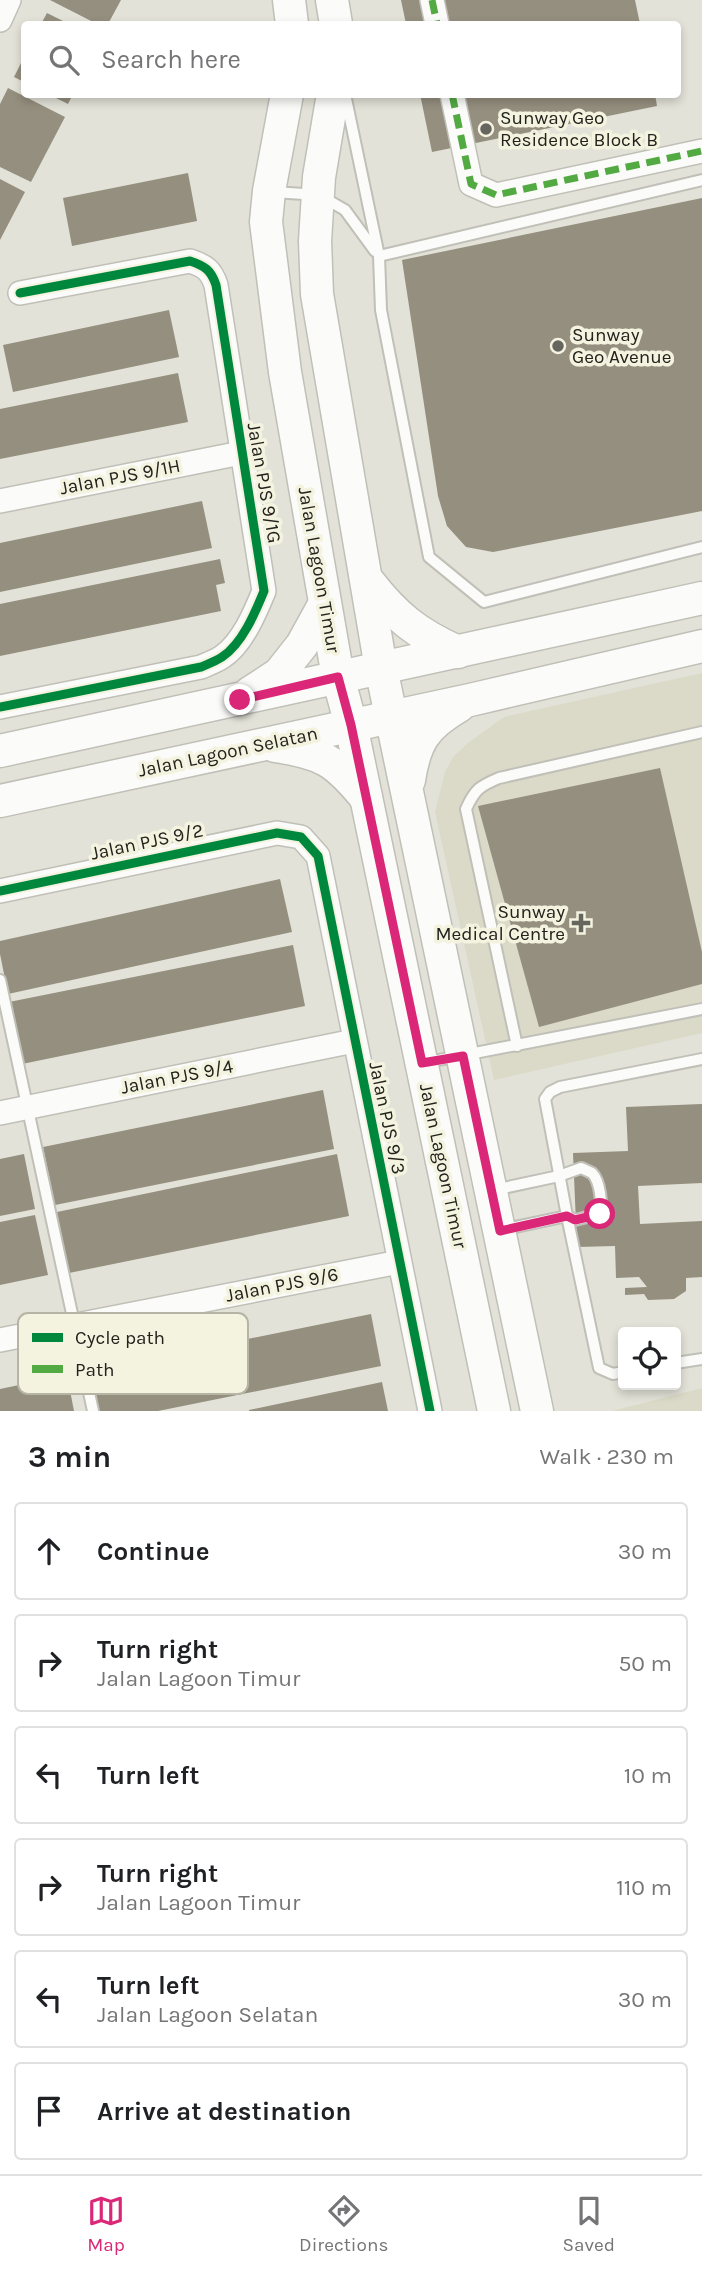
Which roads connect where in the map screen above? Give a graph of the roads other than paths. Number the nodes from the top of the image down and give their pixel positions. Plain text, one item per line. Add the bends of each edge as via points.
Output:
1 (9, 0) edge
2 (289, 0) edge
3 (332, 0) edge
4 (432, 0) edge
5 (0, 20) edge
6 (292, 21) edge
7 (336, 21) edge
8 (436, 21) edge
9 (286, 98) edge
10 (332, 98) edge
11 (346, 98) edge
12 (453, 98) edge
13 (702, 151) edge
14 (702, 180) edge
15 (269, 191) junction
16 (319, 195) junction
17 (379, 256) junction
18 (20, 293) dead end
19 (241, 453) junction
20 (0, 501) edge
21 (702, 547) edge
22 (367, 580) junction
23 (700, 596) edge
24 (324, 605) junction
25 (702, 646) edge
26 (458, 652) junction
27 (381, 668) junction
28 (338, 677) junction
29 (240, 700) junction
30 (470, 700) junction
31 (0, 707) edge
32 (392, 716) junction
33 (351, 725) junction
34 (702, 733) edge
35 (266, 745) junction
36 (0, 751) edge
37 (408, 788) junction
38 (367, 799) junction
39 (0, 801) edge
40 (301, 837) joint
41 (0, 891) edge
42 (0, 980) edge
43 (702, 1009) edge
44 (354, 1041) junction
45 (517, 1046) junction
46 (463, 1056) junction
47 (702, 1059) edge
48 (422, 1063) junction
49 (28, 1107) junction
50 (0, 1112) edge
51 (559, 1176) junction
52 (491, 1191) junction
53 (567, 1216) junction
54 (500, 1231) junction
55 (399, 1262) junction
56 (72, 1313) edge
57 (141, 1313) edge
58 (18, 1337) edge
59 (0, 1340) edge
60 (702, 1359) edge
61 (681, 1362) edge
62 (618, 1373) edge
63 (430, 1411) edge
64 (494, 1411) edge
65 (537, 1411) edge

1 - 5 street
2 - 6 main road
3 - 7 main road
4 - 8 street
9 - 15 main road, Jalan Lagoon Timur
10 - 16 main road
11 - 17 lane
12 - 13 street via 471,184 496,195
14 - 17 lane
15 - 16 lane
15 - 24 main road, Jalan Lagoon Timur via 266,222 285,372
16 - 17 lane via 345,210
16 - 22 main road via 317,294
17 - 21 lane via 381,310 429,557 485,601
18 - 19 street, Jalan PJS 9/1G via 190,261 202,265 216,285
19 - 20 street, Jalan PJS 9/1H
19 - 31 street, Jalan PJS 9/1G via 264,591 233,648 201,667
22 - 26 main road via 410,627
22 - 27 main road
23 - 26 main road
24 - 28 main road, Jalan Lagoon Timur
24 - 29 main road via 279,674
25 - 30 main road, Jalan Lagoon Selatan
26 - 27 main road
27 - 28 main road
27 - 32 main road
28 - 29 main road
28 - 33 main road, Jalan Lagoon Timur
29 - 36 main road
30 - 32 main road, Jalan Lagoon Selatan
30 - 37 main road via 439,718 422,736 413,754
32 - 33 main road, Jalan Lagoon Selatan
32 - 37 main road
33 - 35 main road, Jalan Lagoon Selatan
33 - 38 main road, Jalan Lagoon Timur
34 - 45 lane via 499,778 473,793 466,808
35 - 38 main road via 328,761
35 - 39 main road, Jalan Lagoon Selatan
37 - 46 main road
38 - 48 main road, Jalan Lagoon Timur
40 - 41 street, Jalan PJS 9/2 via 277,833
40 - 44 street, Jalan PJS 9/3 via 318,856
42 - 49 lane
43 - 45 lane
44 - 49 street, Jalan PJS 9/4
44 - 55 street, Jalan PJS 9/3
45 - 46 lane
46 - 48 lane
46 - 52 main road
47 - 51 lane via 550,1092 545,1108
48 - 64 main road, Jalan Lagoon Timur
49 - 50 street, Jalan PJS 9/4
49 - 56 lane
51 - 52 lane
51 - 53 lane
51 - 53 lane via 581,1168 592,1172 596,1180 600,1214 575,1220
52 - 54 main road
53 - 54 lane
53 - 62 lane via 599,1368
54 - 65 main road
55 - 57 street, Jalan PJS 9/6
55 - 63 street, Jalan PJS 9/3
58 - 59 street, Jalan PJS 9/6
60 - 61 lane

